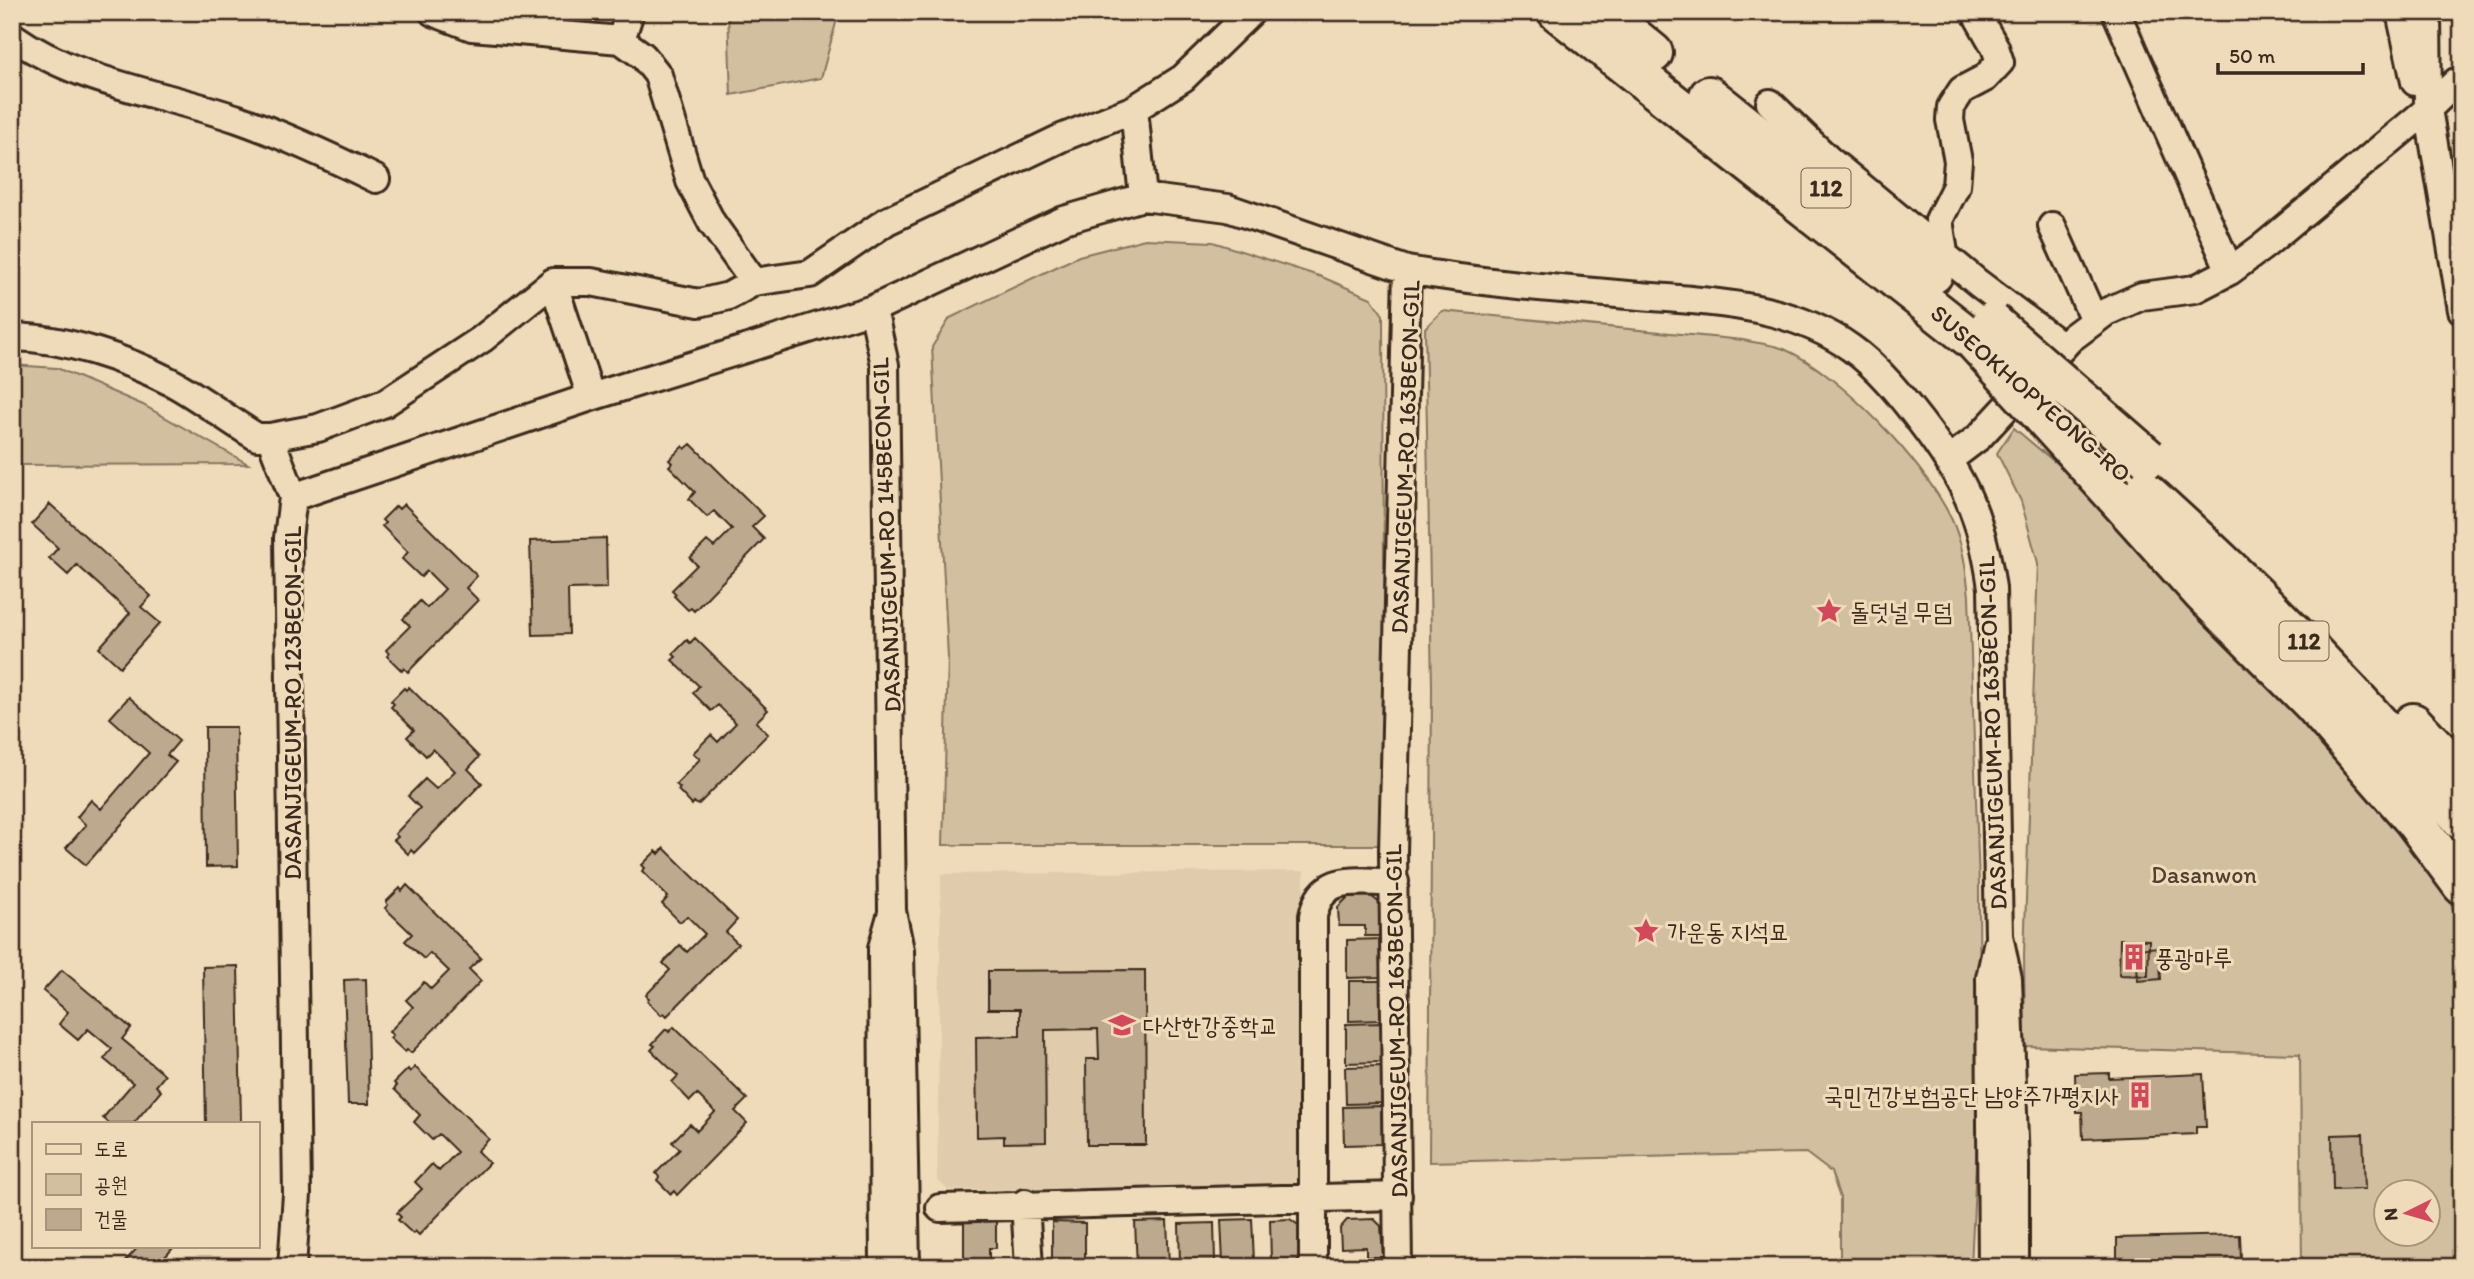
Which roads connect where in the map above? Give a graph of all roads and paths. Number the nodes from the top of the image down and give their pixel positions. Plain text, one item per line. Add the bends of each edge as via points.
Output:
1 (433, 12) edge
2 (630, 12) edge
3 (1251, 12) edge
4 (1558, 12) edge
5 (1603, 12) edge
6 (1975, 12) edge
7 (2116, 12) edge
8 (2400, 12) edge
9 (2427, 12) edge
10 (12, 36) edge
11 (621, 40) junction
12 (2456, 82) dead end
13 (1770, 103) dead end
14 (1134, 109) junction
15 (2428, 109) junction
16 (376, 179) dead end
17 (1143, 197) junction
18 (2052, 226) dead end
19 (1944, 253) junction
20 (1407, 270) junction
21 (2230, 271) junction
22 (553, 282) junction
23 (754, 282) junction
24 (873, 309) junction
25 (2462, 310) edge
26 (2094, 320) junction
27 (1983, 332) junction
28 (12, 337) edge
29 (2063, 347) junction
30 (591, 397) junction
31 (270, 437) junction
32 (1950, 459) junction
33 (2131, 477) junction
34 (293, 497) junction
35 (2462, 775) edge
36 (2462, 820) edge
37 (1395, 882) junction
38 (2462, 885) edge
39 (892, 911) junction
40 (1999, 936) junction
41 (904, 1191) junction
42 (1398, 1196) junction
43 (1314, 1198) junction
44 (1026, 1203) junction
45 (940, 1208) junction
46 (906, 1254) edge
47 (292, 1267) edge
48 (884, 1267) edge
49 (1029, 1267) edge
50 (1313, 1267) edge
51 (1398, 1267) edge
52 (1992, 1267) edge
53 (2015, 1267) edge

1 - 11 street via 472,27
2 - 11 street
3 - 14 street via 1183,78
4 - 27 highway, SUSEOKHOPYEONG-RO / 112
5 - 27 highway, SUSEOKHOPYEONG-RO / 112
6 - 19 street via 2000,62 1952,102 1950,120 1958,162 1956,186 1938,220
7 - 21 street
8 - 15 street via 2414,81
9 - 15 street
10 - 16 street via 74,72 238,119
11 - 23 street via 658,75 690,181 712,223
12 - 15 street
13 - 19 street via 1817,150
14 - 17 street
14 - 23 street via 1061,138 887,221 810,274
15 - 21 street
15 - 25 street
17 - 20 street via 1228,208
17 - 24 street via 1065,220
18 - 26 street
19 - 29 street
20 - 32 street, DASANJIGEUM-RO 163BEON-GIL via 1470,281 1742,304 1794,318 1852,348 1896,390
20 - 37 street, DASANJIGEUM-RO 163BEON-GIL
21 - 26 street via 2194,289 2142,296
22 - 23 street via 591,282 699,303 729,296
22 - 30 street
22 - 31 street via 482,339 385,404 318,428
24 - 30 street, DASANJIGEUM-RO 123BEON-GIL
24 - 39 street, DASANJIGEUM-RO 145BEON-GIL via 885,365
26 - 29 street
27 - 33 highway, SUSEOKHOPYEONG-RO / 112, bridge
27 - 33 highway, bridge
28 - 31 street via 41,337 115,359 171,382 257,437
29 - 32 street via 1979,436
30 - 34 street, DASANJIGEUM-RO 123BEON-GIL
31 - 34 street
32 - 40 street, DASANJIGEUM-RO 163BEON-GIL via 1985,539 1992,587
33 - 35 highway, SUSEOKHOPYEONG-RO / 112 via 2330,632
33 - 36 highway, SUSEOKHOPYEONG-RO / 112 via 2312,649
33 - 38 highway via 2203,594 2313,704 2413,819
34 - 47 street, DASANJIGEUM-RO 123BEON-GIL via 288,538 297,1194
37 - 42 street, DASANJIGEUM-RO 163BEON-GIL
37 - 43 street via 1336,884 1325,887 1317,897 1313,916
39 - 41 street, DASANJIGEUM-RO 145BEON-GIL via 900,950
39 - 48 street, DASANJIGEUM-RO 145BEON-GIL via 882,948
40 - 52 street, DASANJIGEUM-RO 163BEON-GIL via 1990,978
40 - 53 street, DASANJIGEUM-RO 163BEON-GIL via 2008,979
41 - 45 street
41 - 46 street, DASANJIGEUM-RO 145BEON-GIL
42 - 43 street
42 - 51 street, DASANJIGEUM-RO 163BEON-GIL
43 - 44 street
43 - 50 street
44 - 45 street
44 - 49 street
45 - 46 street via 922,1222

